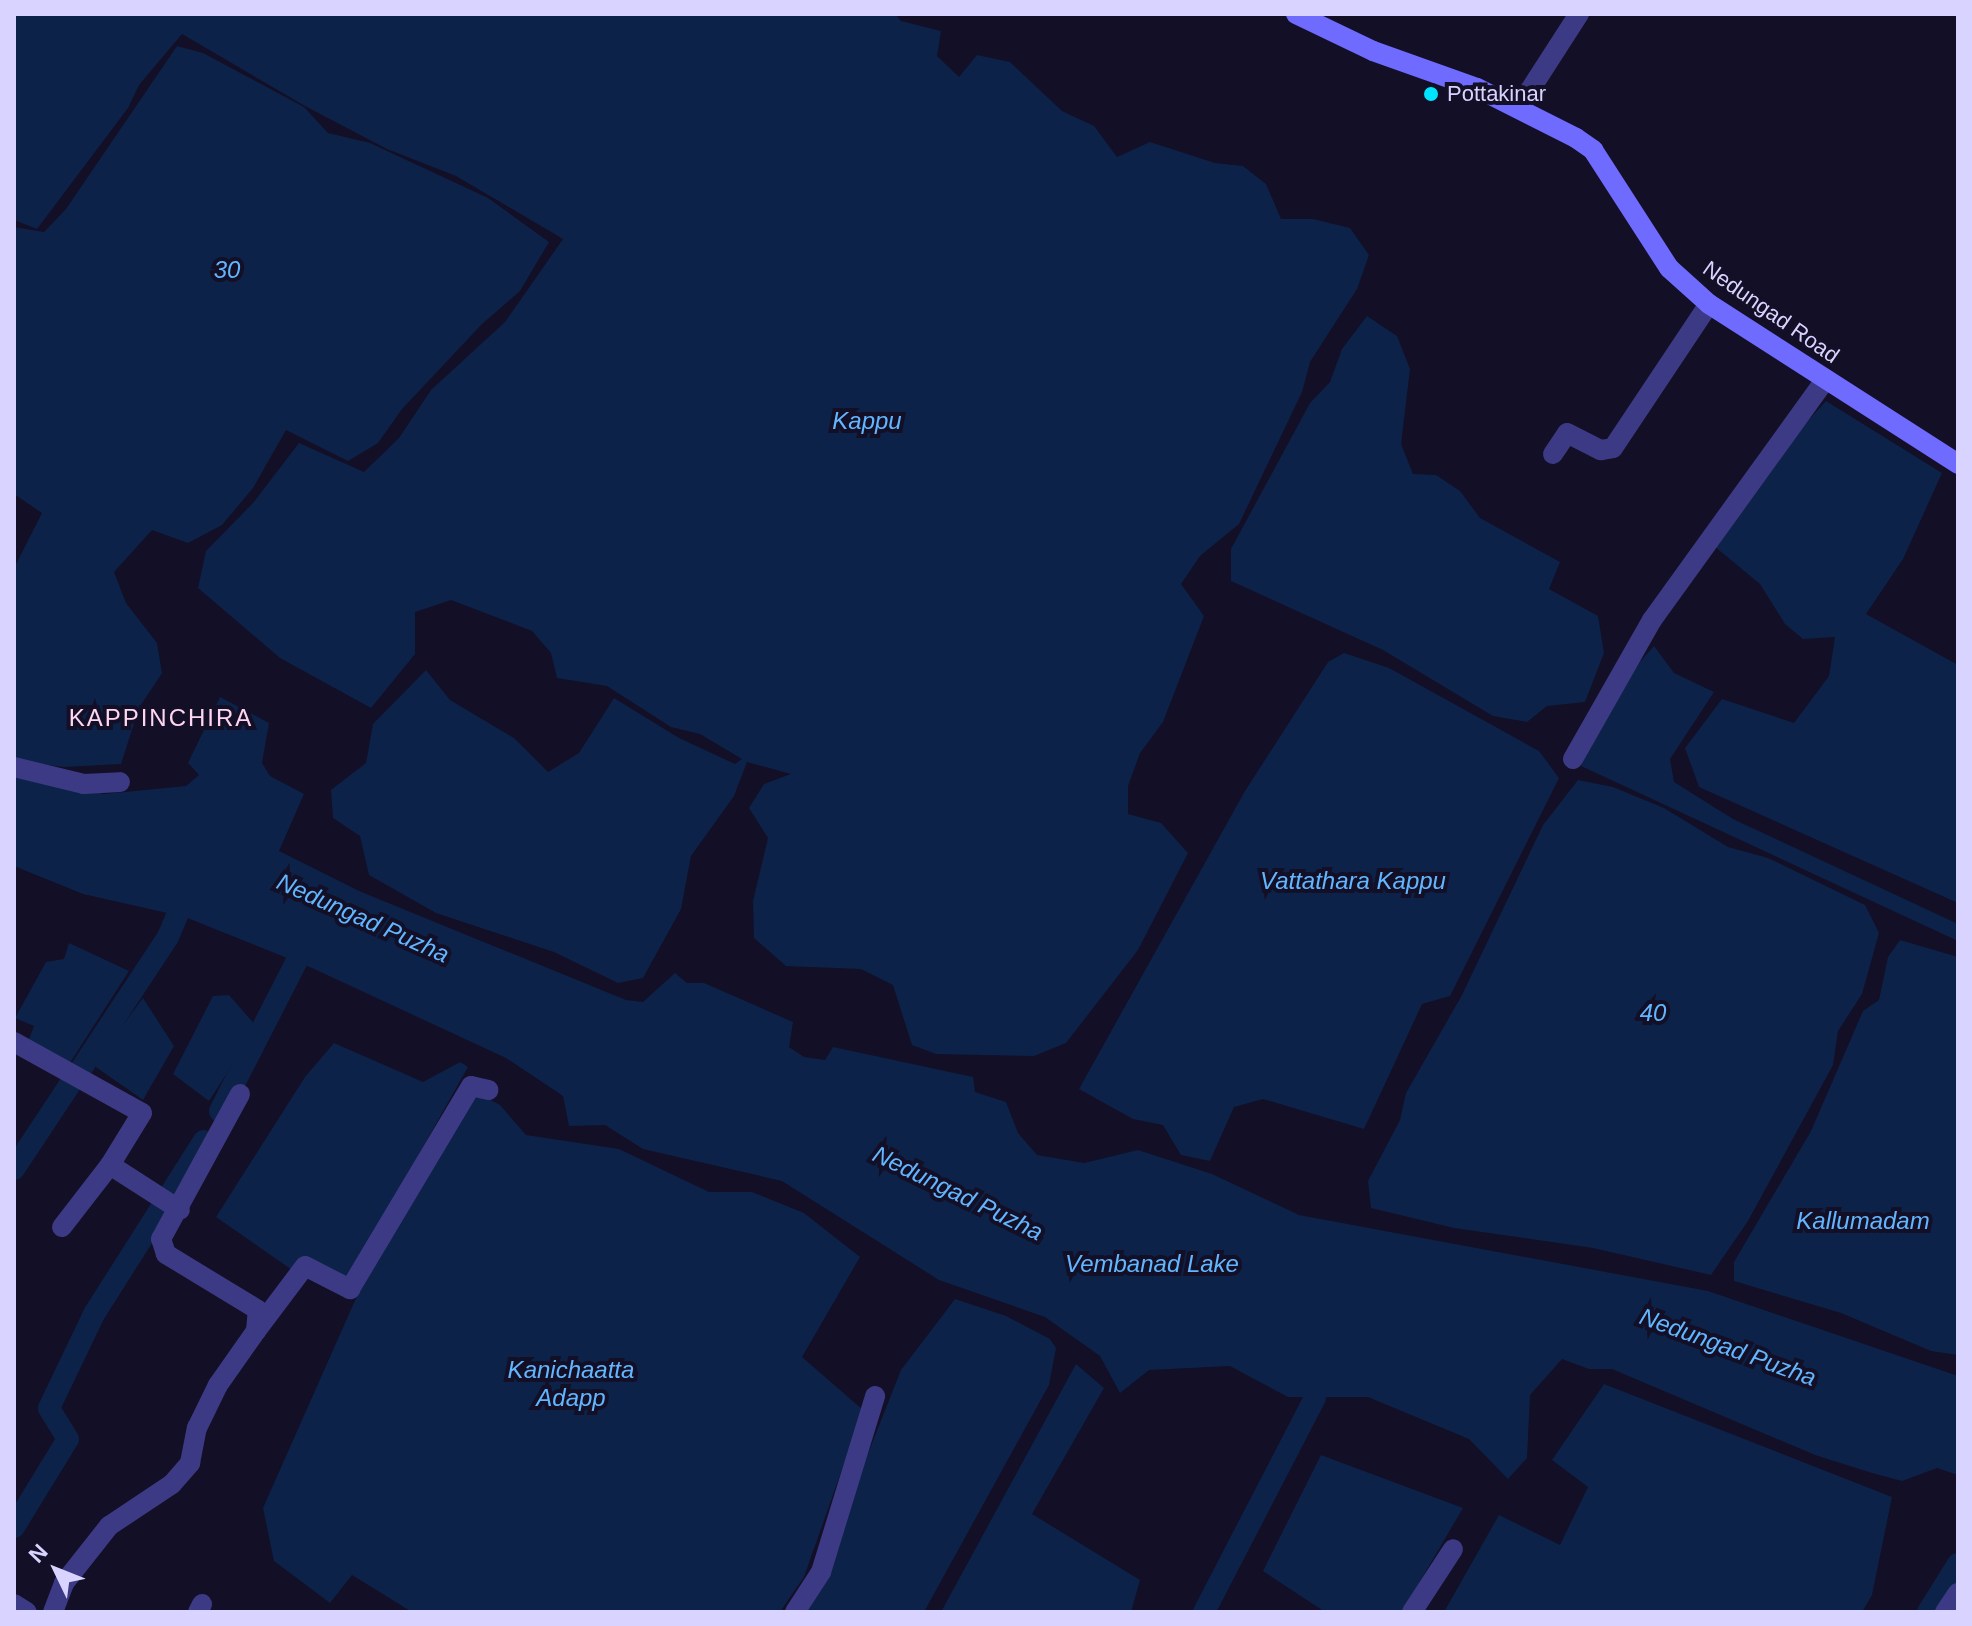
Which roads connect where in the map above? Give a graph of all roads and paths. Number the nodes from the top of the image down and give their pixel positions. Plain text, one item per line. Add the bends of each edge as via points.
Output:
1 (1296, 14) edge
2 (1579, 14) edge
3 (1519, 107) junction
4 (1709, 304) junction
5 (1826, 379) junction
6 (1553, 454) dead end
7 (1958, 464) edge
8 (1573, 759) dead end
9 (14, 767) edge
10 (120, 782) dead end
11 (14, 1042) edge
12 (489, 1090) dead end
13 (240, 1094) dead end
14 (110, 1165) junction
15 (180, 1210) junction
16 (62, 1227) dead end
17 (256, 1331) junction
18 (875, 1396) dead end
19 (1453, 1549) dead end
20 (1958, 1593) edge
21 (14, 1604) edge
22 (27, 1612) edge
23 (53, 1612) edge
24 (795, 1612) edge
25 (1412, 1612) edge
26 (1945, 1612) edge

1 - 3 main road, Nedungad Road via 1373,51
2 - 3 street
3 - 4 main road, Nedungad Road via 1593,150 1669,268
4 - 5 main road, Nedungad Road
4 - 6 street via 1613,448 1601,450 1567,433
5 - 7 main road, Nedungad Road
5 - 8 street via 1652,620
9 - 10 street via 84,784
11 - 14 street via 142,1113
12 - 17 street via 471,1086 350,1289 305,1266
13 - 15 street
14 - 15 street
14 - 16 street
15 - 17 street via 161,1239 166,1254 258,1310
17 - 23 street via 218,1385 197,1428 190,1463 172,1484 109,1526 64,1583
18 - 24 street via 821,1572
19 - 25 street
20 - 26 street
21 - 22 street

